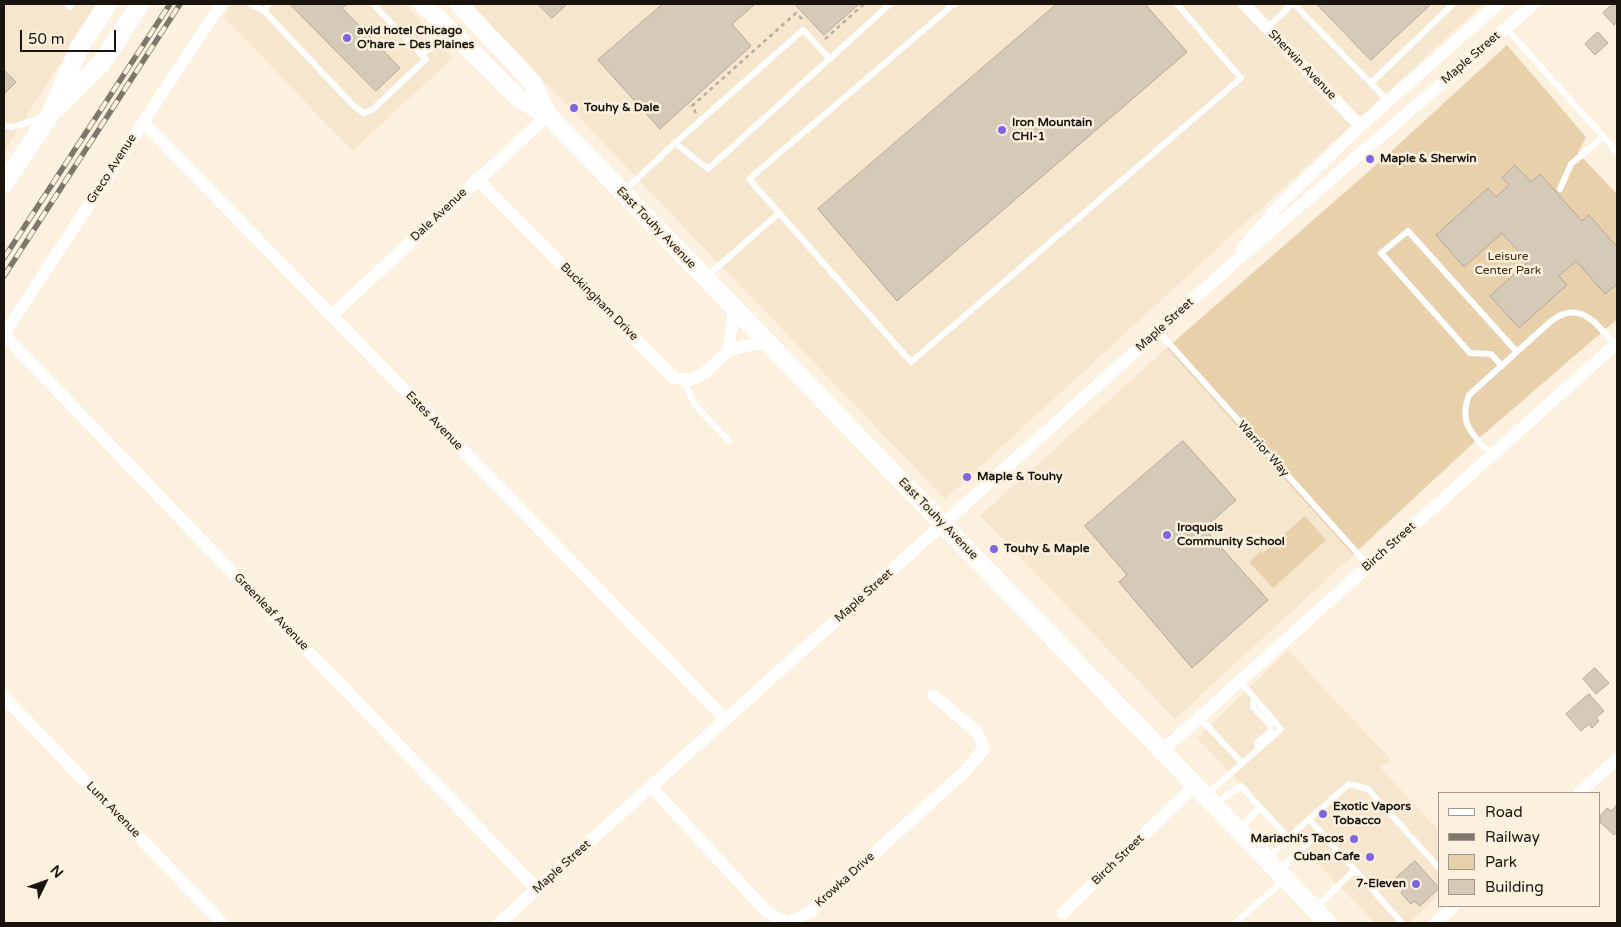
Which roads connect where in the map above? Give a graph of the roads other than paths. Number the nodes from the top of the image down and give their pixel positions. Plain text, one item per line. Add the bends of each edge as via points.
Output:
1 (108, 4) edge
2 (140, 4) edge
3 (221, 4) edge
4 (250, 4) edge
5 (269, 4) edge
6 (373, 4) edge
7 (459, 4) edge
8 (890, 4) edge
9 (954, 4) edge
10 (1177, 4) edge
11 (1244, 4) edge
12 (1293, 4) edge
13 (1453, 4) edge
14 (1498, 4) edge
15 (1534, 4) edge
16 (428, 9) edge
17 (264, 11) junction
18 (1267, 28) junction
19 (1506, 28) junction
20 (464, 45) junction
21 (430, 47) junction
22 (422, 54) junction
23 (830, 59) junction
24 (1371, 83) junction
25 (1388, 101) junction
26 (50, 115) junction
27 (548, 115) junction
28 (143, 122) junction
29 (4, 126) edge
30 (1360, 126) junction
31 (1603, 136) junction
32 (675, 143) junction
33 (1617, 152) edge
34 (7, 175) edge
35 (477, 179) junction
36 (1560, 189) dead end
37 (622, 192) junction
38 (779, 213) junction
39 (1228, 268) junction
40 (704, 279) junction
41 (734, 310) junction
42 (331, 316) junction
43 (1158, 332) junction
44 (4, 334) edge
45 (767, 343) junction
46 (1616, 344) edge
47 (728, 351) junction
48 (1517, 352) junction
49 (1502, 366) junction
50 (682, 379) junction
51 (729, 441) dead end
52 (1492, 456) junction
53 (944, 524) junction
54 (1368, 566) junction
55 (1240, 681) junction
56 (933, 695) dead end
57 (4, 697) edge
58 (1199, 717) junction
59 (726, 720) junction
60 (1162, 751) junction
61 (1617, 759) edge
62 (1242, 763) junction
63 (650, 788) junction
64 (1580, 792) edge
65 (1204, 795) junction
66 (1260, 807) junction
67 (1309, 819) junction
68 (1238, 831) junction
69 (1320, 832) junction
70 (1288, 838) junction
71 (1266, 859) junction
72 (1438, 867) edge
73 (1355, 870) junction
74 (1282, 876) junction
75 (537, 889) junction
76 (1453, 907) edge
77 (1314, 909) junction
78 (1062, 913) dead end
79 (222, 923) edge
80 (499, 923) edge
81 (1235, 923) edge
82 (1328, 923) edge
83 (1402, 923) edge
84 (1435, 923) edge

1 - 26 main road via 78,48
2 - 26 main road via 100,65
3 - 28 street, Greco Avenue
4 - 17 lane
5 - 17 lane
6 - 22 lane
7 - 27 main road, East Touhy Avenue via 532,82
8 - 23 lane
9 - 38 lane via 749,180
10 - 38 lane via 1241,78 911,362
11 - 18 street, Sherwin Avenue
12 - 18 lane
12 - 24 lane
13 - 24 lane
14 - 25 street, Maple Street
15 - 19 street, Maple Street
16 - 20 main road, East Touhy Avenue
16 - 21 lane via 436,24
17 - 22 lane via 355,108 364,113 372,110 426,59
18 - 30 street, Sherwin Avenue
19 - 31 lane
19 - 39 street, Maple Street
20 - 21 lane via 445,43
20 - 27 main road, East Touhy Avenue via 521,100
21 - 22 lane
23 - 32 lane via 708,169
23 - 32 lane via 803,30
24 - 25 lane
25 - 30 street, Maple Street
26 - 29 lane via 13,127
26 - 34 main road
27 - 35 street, Dale Avenue
27 - 37 main road, East Touhy Avenue
28 - 42 street, Estes Avenue
28 - 44 street, Greco Avenue
30 - 39 street, Maple Street via 1280,204
31 - 33 lane
31 - 36 lane via 1571,164
32 - 37 lane
35 - 42 street, Dale Avenue
35 - 50 street, Buckingham Drive via 674,378
37 - 40 main road, East Touhy Avenue
38 - 40 lane
39 - 43 street, Maple Street
40 - 41 main road, East Touhy Avenue
41 - 45 main road, East Touhy Avenue
41 - 47 street
42 - 59 street, Estes Avenue
43 - 53 street, Maple Street
43 - 54 lane, Warrior Way
44 - 75 street, Greenleaf Avenue
45 - 47 street
45 - 53 main road, East Touhy Avenue
46 - 48 lane via 1592,319 1565,313
46 - 52 street, Birch Street
47 - 50 street via 704,374 690,380
48 - 49 lane
48 - 49 lane via 1408,231 1381,253 1470,353 1491,354
49 - 52 lane via 1469,396 1464,408 1464,421 1469,430
50 - 51 lane via 695,406
52 - 54 street, Birch Street
53 - 59 street, Maple Street
53 - 60 main road, East Touhy Avenue
54 - 55 street, Birch Street
55 - 58 street, Birch Street
55 - 62 lane via 1281,728
56 - 63 street, Krowka Drive via 977,732 984,749 964,772 810,912 788,923 767,912
57 - 79 street, Lunt Avenue
58 - 60 street, Birch Street
58 - 62 lane
59 - 63 street, Maple Street
60 - 65 main road, East Touhy Avenue
61 - 64 street
62 - 65 lane
63 - 75 street, Maple Street
65 - 66 lane via 1241,786
65 - 68 main road, East Touhy Avenue
65 - 78 street, Birch Street
66 - 68 lane
66 - 70 lane
67 - 69 lane
67 - 70 lane
67 - 72 lane via 1349,784 1368,789
68 - 71 main road, East Touhy Avenue
69 - 73 lane
69 - 74 lane
70 - 71 lane
71 - 74 main road, East Touhy Avenue
73 - 77 lane
73 - 83 lane
74 - 77 main road, East Touhy Avenue
74 - 81 lane
75 - 80 street, Maple Street
76 - 84 street
77 - 82 main road, East Touhy Avenue

